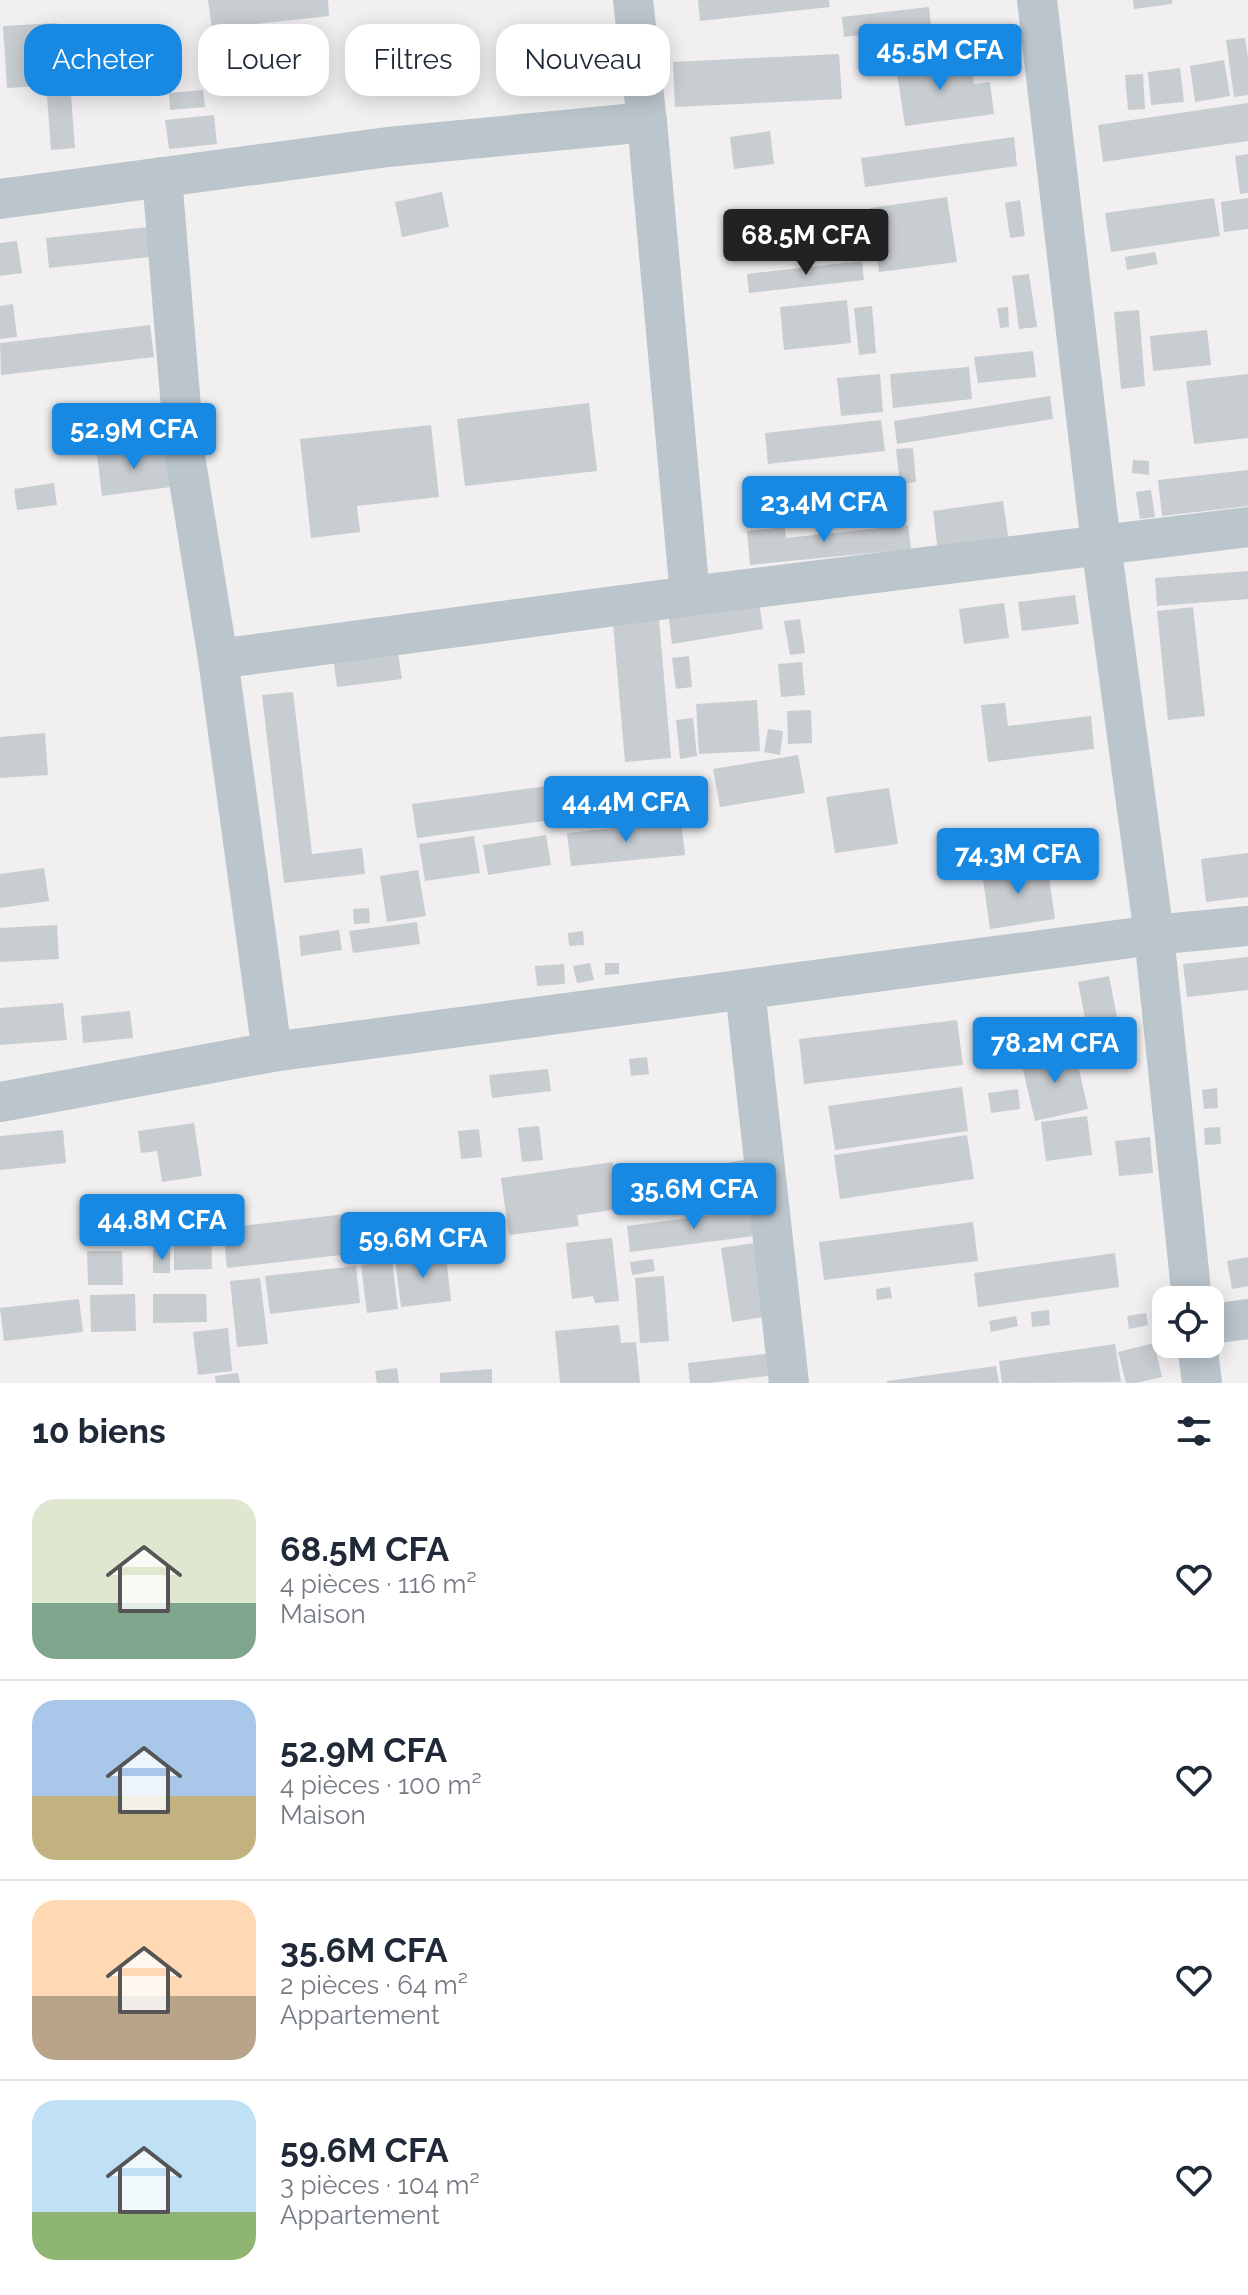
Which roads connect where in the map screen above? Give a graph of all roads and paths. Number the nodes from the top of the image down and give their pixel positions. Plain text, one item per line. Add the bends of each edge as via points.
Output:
1 (633, 0) edge
2 (1037, 0) edge
3 (647, 122) junction
4 (162, 177) junction
5 (0, 199) edge
6 (1248, 527) edge
7 (1101, 544) junction
8 (690, 596) junction
9 (218, 659) junction
10 (1248, 926) edge
11 (1154, 935) junction
12 (745, 990) junction
13 (272, 1052) junction
14 (0, 1102) edge
15 (1191, 1286) edge
16 (1248, 1319) edge
17 (1224, 1322) edge
18 (1199, 1358) edge
19 (789, 1383) edge
20 (1202, 1383) edge

1 - 3 street
2 - 7 street
3 - 4 street via 388,147
3 - 8 street
4 - 5 street
4 - 9 street via 185,456
6 - 7 street
7 - 8 street
7 - 11 street
8 - 9 street
9 - 13 street
10 - 11 street
11 - 12 street
11 - 15 street
12 - 13 street
12 - 19 street
13 - 14 street
16 - 17 street
18 - 20 street

